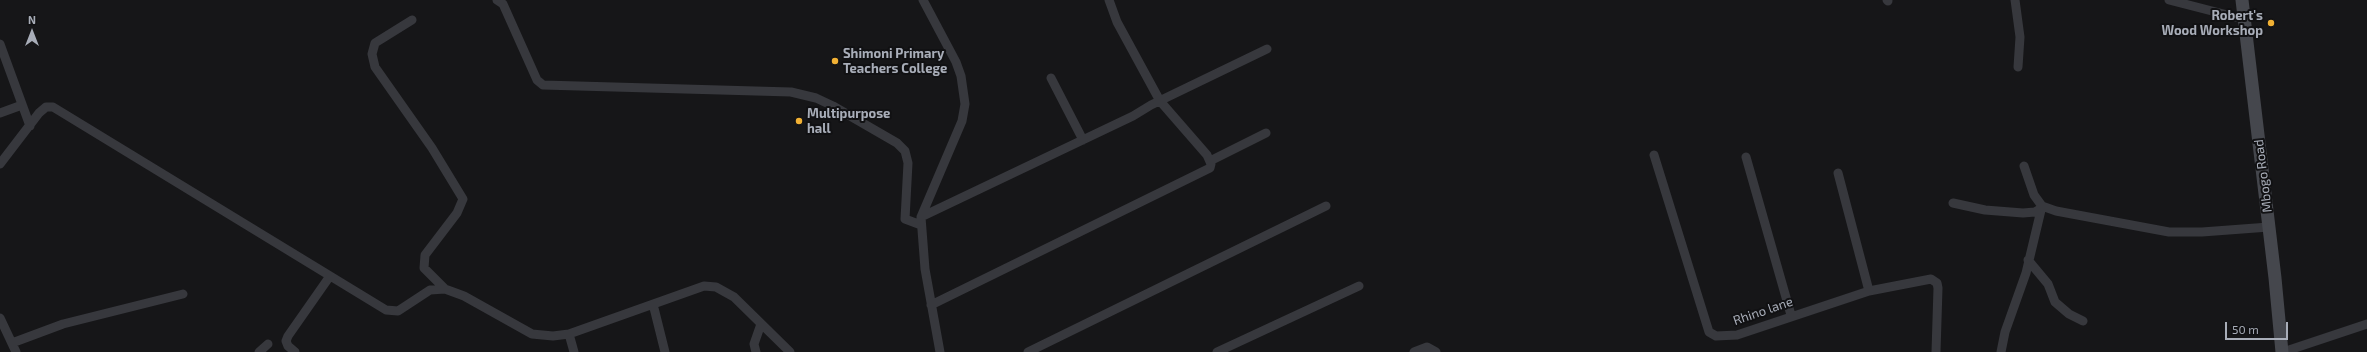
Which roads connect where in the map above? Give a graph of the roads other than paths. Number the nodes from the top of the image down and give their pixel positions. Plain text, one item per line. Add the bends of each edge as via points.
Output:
1 (497, 0) edge
2 (923, 0) edge
3 (2015, 0) edge
4 (2169, 0) edge
5 (2242, 0) edge
6 (1111, 1) edge
7 (2244, 19) junction
8 (412, 20) dead end
9 (0, 44) edge
10 (1267, 49) dead end
11 (2018, 67) dead end
12 (1051, 78) dead end
13 (1160, 101) junction
14 (22, 105) junction
15 (0, 113) edge
16 (30, 126) junction
17 (1266, 133) dead end
18 (1083, 140) junction
19 (1654, 155) dead end
20 (1746, 157) dead end
21 (1210, 160) junction
22 (0, 164) edge
23 (2024, 166) dead end
24 (1838, 173) dead end
25 (1953, 203) dead end
26 (1326, 206) dead end
27 (2042, 207) junction
28 (921, 221) junction
29 (2269, 227) junction
30 (2028, 260) junction
31 (330, 276) junction
32 (1359, 286) dead end
33 (445, 289) junction
34 (1869, 291) junction
35 (183, 294) dead end
36 (653, 304) junction
37 (931, 305) junction
38 (1791, 315) junction
39 (0, 318) edge
40 (2083, 321) dead end
41 (761, 324) junction
42 (2367, 324) edge
43 (569, 334) junction
44 (268, 344) dead end
45 (14, 348) edge
46 (259, 352) edge
47 (295, 352) edge
48 (574, 352) edge
49 (665, 352) edge
50 (756, 352) edge
51 (790, 352) edge
52 (940, 352) edge
53 (1028, 352) edge
54 (1217, 352) edge
55 (1414, 352) edge
56 (1436, 352) edge
57 (1936, 352) edge
58 (2001, 352) edge
59 (2282, 352) edge

1 - 28 street via 502,4 536,80 543,85 791,92 816,98 833,106 897,143 905,151 908,163 905,219
2 - 28 street via 956,62 965,104 962,121
3 - 11 street via 2020,37
4 - 7 street
5 - 7 main road, Mbogo Road
6 - 13 street via 1117,22
7 - 29 main road, Mbogo Road
8 - 33 street via 375,43 372,54 375,67 432,148 463,199 457,213 425,256 424,268
9 - 14 street
10 - 13 street
12 - 18 street
13 - 18 street
13 - 21 street
14 - 15 street
14 - 16 street
16 - 22 street
16 - 31 street via 46,107 64,112
17 - 21 street
18 - 28 street
19 - 38 street, Rhino lane via 1709,332 1716,336 1737,335
20 - 38 street
21 - 37 street via 1210,168
23 - 27 street via 2034,195
24 - 34 street
25 - 27 street via 1985,210 2023,213 2035,212
26 - 53 street
27 - 29 street via 2169,232
27 - 30 street
28 - 37 street
29 - 59 main road, Mbogo Road
30 - 40 street via 2048,284 2055,302 2069,314
30 - 58 street via 2026,273 2004,332
31 - 33 street via 392,311 405,308 430,290
31 - 47 street via 288,336 288,346
32 - 54 street
33 - 43 street via 464,296 532,334
34 - 38 street, Rhino lane
34 - 57 street, Rhino lane via 1926,278 1934,280 1938,288
35 - 45 street via 63,324
36 - 41 street via 704,286 716,288 734,297
36 - 43 street
36 - 49 street
37 - 52 street
39 - 45 street
41 - 50 street via 754,344
41 - 51 street
42 - 59 street
43 - 48 street
44 - 46 street
55 - 56 street via 1427,347

